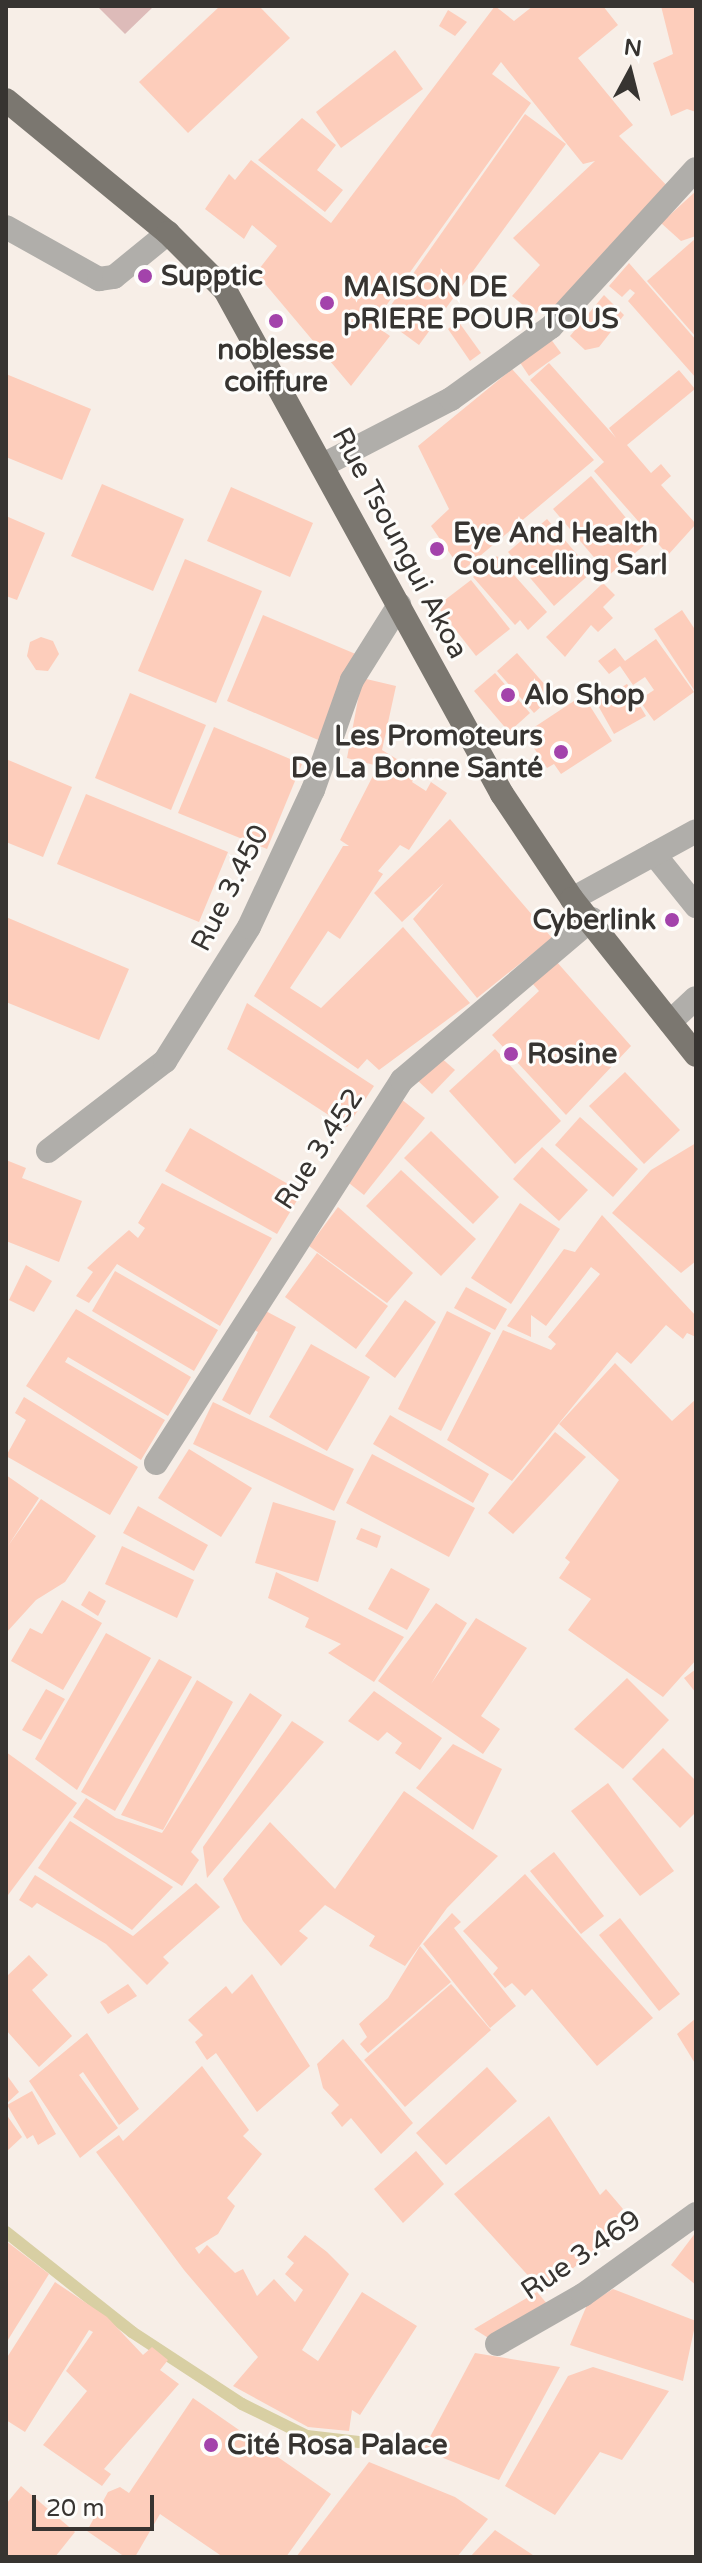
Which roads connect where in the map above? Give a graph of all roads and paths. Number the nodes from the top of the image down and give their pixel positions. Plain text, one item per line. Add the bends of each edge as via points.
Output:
1 (6, 100) edge
2 (696, 169) edge
3 (6, 227) edge
4 (168, 233) junction
5 (325, 464) junction
6 (399, 605) junction
7 (696, 831) edge
8 (654, 854) junction
9 (572, 899) junction
10 (696, 906) edge
11 (592, 919) junction
12 (696, 998) edge
13 (670, 1022) junction
14 (696, 1054) edge
15 (48, 1151) dead end
16 (156, 1463) dead end
17 (696, 2214) edge
18 (497, 2344) dead end

1 - 4 main road, Rue Tsoungui Akoa
2 - 5 street via 551,327 451,399
3 - 4 street via 99,279 114,277
4 - 5 main road, Rue Tsoungui Akoa via 225,290
5 - 6 main road, Rue Tsoungui Akoa
6 - 9 main road, Rue Tsoungui Akoa via 502,794
6 - 15 street, Rue 3.450 via 352,680 313,790 249,927 165,1061
7 - 8 street
8 - 9 street
8 - 10 street
9 - 11 main road, Rue Tsoungui Akoa
11 - 13 main road, Rue Tsoungui Akoa
11 - 16 street, Rue 3.452 via 402,1080
12 - 13 street
13 - 14 main road, Rue Tsoungui Akoa
17 - 18 street, Rue 3.469 via 583,2295

